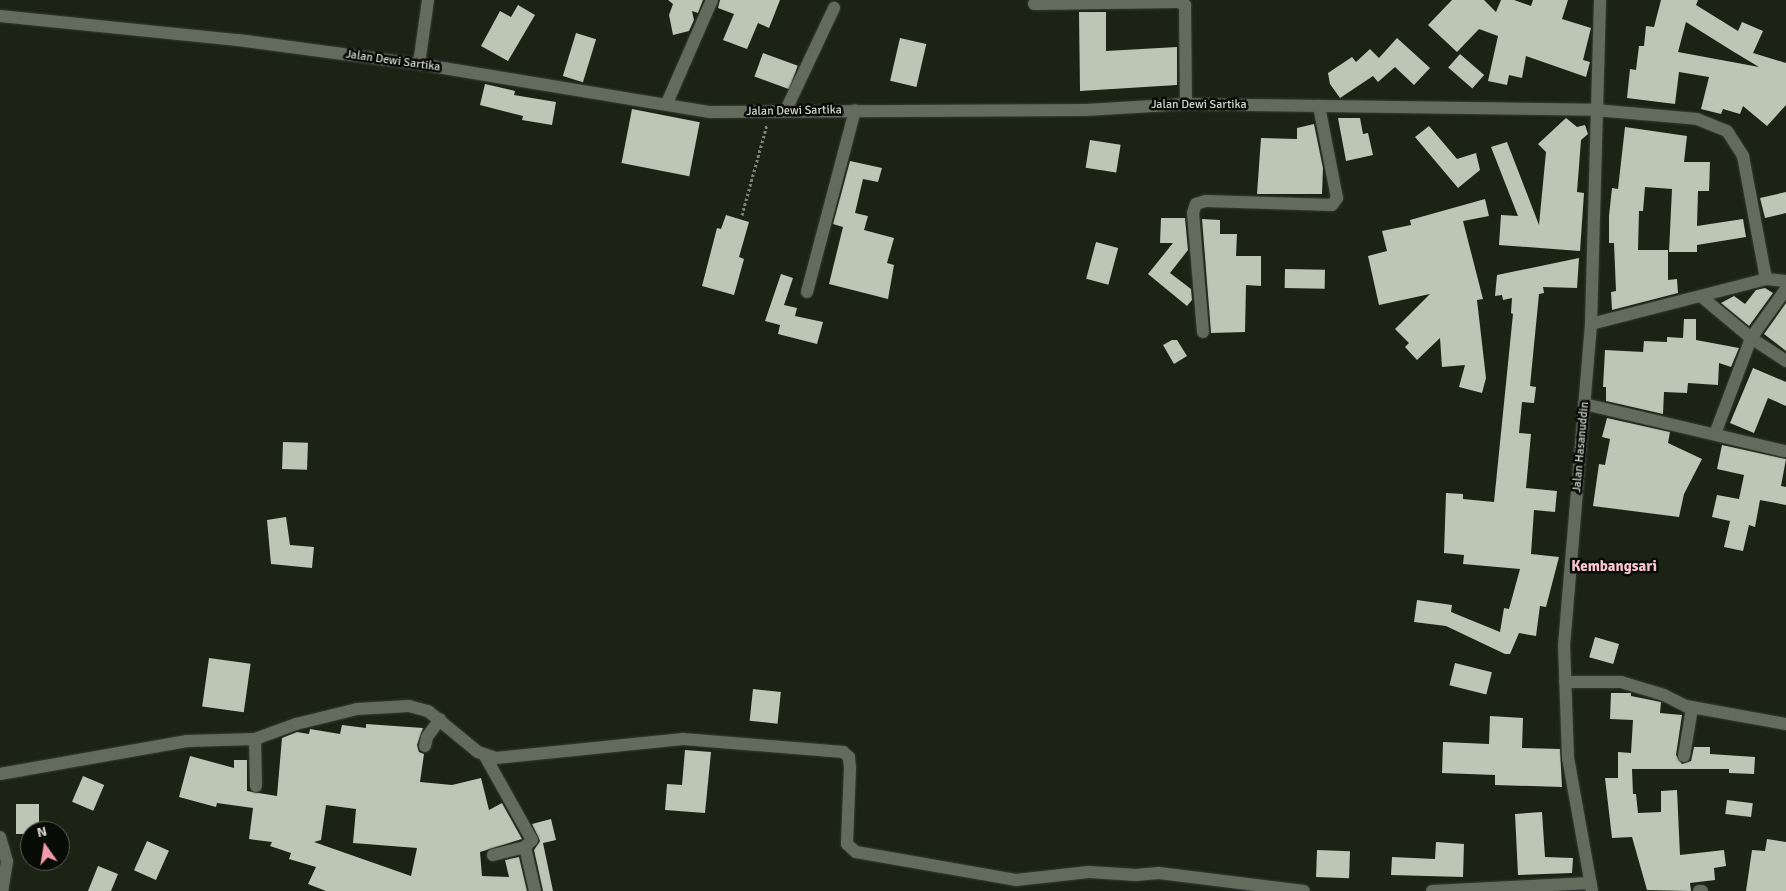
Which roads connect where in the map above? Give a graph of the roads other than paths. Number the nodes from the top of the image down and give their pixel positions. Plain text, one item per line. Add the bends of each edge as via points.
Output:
1 (428, 0) edge
2 (712, 0) edge
3 (1600, 0) edge
4 (1034, 4) dead end
5 (834, 8) dead end
6 (0, 16) edge
7 (419, 64) junction
8 (667, 103) junction
9 (1186, 104) junction
10 (1319, 106) junction
11 (786, 110) junction
12 (855, 110) junction
13 (1595, 110) junction
14 (1766, 279) junction
15 (1786, 281) edge
16 (1786, 289) edge
17 (807, 292) dead end
18 (1703, 298) junction
19 (1591, 324) junction
20 (1203, 332) dead end
21 (1751, 338) junction
22 (1786, 361) edge
23 (1584, 404) junction
24 (1715, 434) junction
25 (1784, 451) dead end
26 (1565, 682) junction
27 (1692, 708) junction
28 (440, 719) junction
29 (1786, 724) edge
30 (255, 739) junction
31 (425, 746) dead end
32 (485, 756) junction
33 (1684, 756) dead end
34 (0, 774) edge
35 (256, 786) dead end
36 (0, 837) edge
37 (525, 847) junction
38 (493, 855) dead end
39 (1591, 887) edge
40 (1495, 889) edge
41 (2, 891) edge
42 (535, 891) edge
43 (1304, 891) edge
44 (1432, 891) edge

1 - 7 street
2 - 8 street
3 - 13 street, Jalan Hasanuddin
4 - 9 street via 1178,2 1184,5
5 - 11 street
6 - 7 street, Jalan Dewi Sartika via 238,40
7 - 8 street, Jalan Dewi Sartika
8 - 11 street, Jalan Dewi Sartika via 710,112
9 - 10 street, Jalan Dewi Sartika
9 - 12 street, Jalan Dewi Sartika via 1086,110
10 - 13 street, Jalan Dewi Sartika
10 - 20 street via 1337,198 1332,205 1206,201 1196,204 1193,213
11 - 12 street, Jalan Dewi Sartika
12 - 17 street
13 - 14 street, Jalan Dewi Sartika via 1697,119 1727,131 1743,156
13 - 19 street, Jalan Hasanuddin
14 - 15 street
14 - 18 street
16 - 21 street
18 - 19 street
18 - 21 street
19 - 23 street, Jalan Hasanuddin
21 - 22 street
21 - 24 street
23 - 24 street
23 - 26 street, Jalan Hasanuddin via 1564,646
24 - 25 street
26 - 27 street via 1621,682 1664,695
26 - 39 street, Jalan Hasanuddin via 1568,758
27 - 29 street
27 - 33 street
28 - 30 street via 428,711 409,706 367,708 296,724
28 - 31 street via 427,737
28 - 32 street
30 - 34 street via 187,741
30 - 35 street
32 - 37 street via 531,834 532,840
32 - 43 street via 511,759 683,739 836,750 848,757 850,768 846,839 851,850 1016,880 1089,872 1159,873
36 - 41 street via 7,861
37 - 38 street
37 - 42 street
39 - 40 street
40 - 44 street

